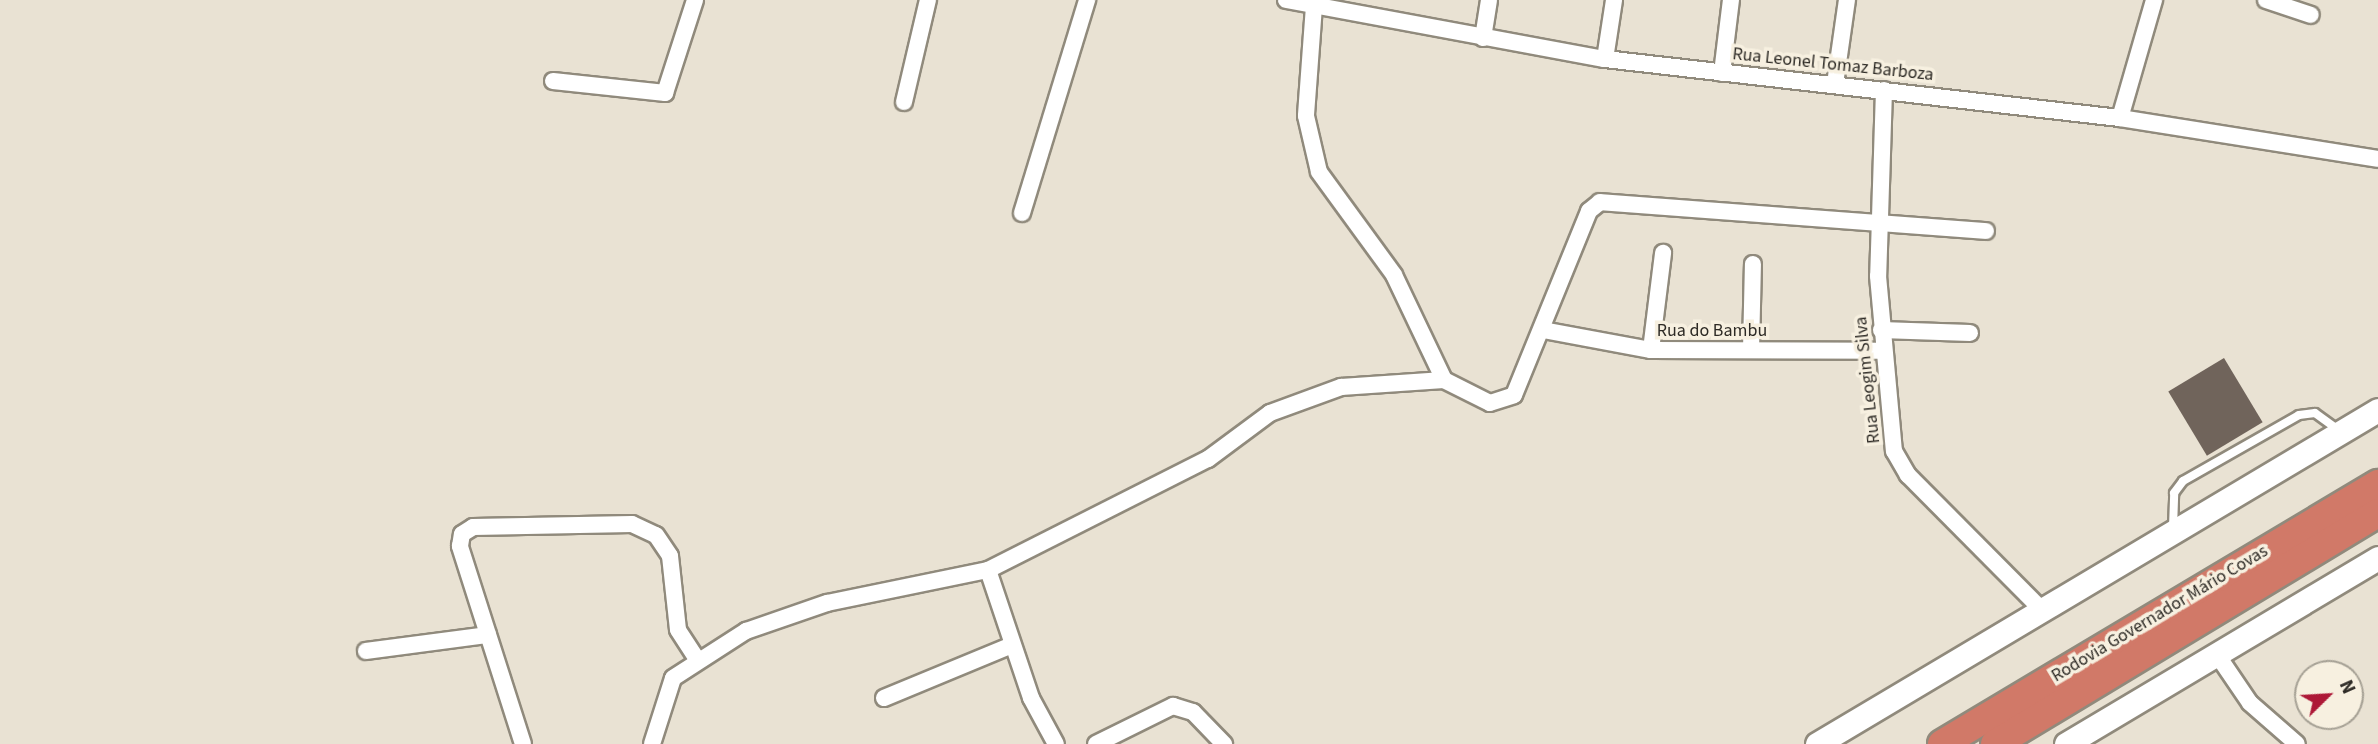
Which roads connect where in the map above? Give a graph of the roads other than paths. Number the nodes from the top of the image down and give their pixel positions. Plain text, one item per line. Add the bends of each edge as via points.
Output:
1 (928, 0) edge
2 (1087, 0) edge
3 (1286, 0) edge
4 (1489, 0) edge
5 (1614, 0) edge
6 (1731, 0) edge
7 (1847, 0) edge
8 (2154, 0) edge
9 (2266, 0) edge
10 (692, 1) edge
11 (1314, 6) junction
12 (2311, 15) dead end
13 (1483, 38) junction
14 (1605, 59) junction
15 (1722, 72) junction
16 (553, 81) dead end
17 (1835, 84) junction
18 (1884, 90) junction
19 (904, 102) dead end
20 (2120, 118) junction
21 (2378, 159) edge
22 (1022, 213) dead end
23 (1877, 219) junction
24 (1986, 231) dead end
25 (1663, 253) dead end
26 (1753, 264) dead end
27 (1543, 330) junction
28 (1881, 330) junction
29 (1970, 333) dead end
30 (1651, 350) junction
31 (1751, 351) junction
32 (1884, 351) junction
33 (1444, 380) junction
34 (2378, 410) edge
35 (2340, 432) junction
36 (2378, 484) edge
37 (2378, 513) edge
38 (2173, 529) junction
39 (2378, 558) edge
40 (988, 570) junction
41 (2040, 608) junction
42 (488, 635) junction
43 (1012, 645) junction
44 (366, 651) dead end
45 (2216, 653) junction
46 (696, 658) junction
47 (884, 698) dead end
48 (523, 744) edge
49 (652, 744) edge
50 (1056, 744) edge
51 (1097, 744) edge
52 (1224, 744) edge
53 (1817, 744) edge
54 (1942, 744) edge
55 (1995, 744) edge
56 (2066, 744) edge
57 (2297, 744) edge

1 - 19 street
2 - 22 street
3 - 11 street, Rua Leonel Tomaz Barboza
4 - 13 street
5 - 14 street
6 - 15 street
7 - 17 street
8 - 20 street
9 - 12 street
10 - 16 street via 665,93
11 - 13 street, Rua Leonel Tomaz Barboza
11 - 33 street via 1306,116 1311,153 1328,188 1394,275
13 - 14 street, Rua Leonel Tomaz Barboza
14 - 15 street, Rua Leonel Tomaz Barboza
15 - 17 street, Rua Leonel Tomaz Barboza
17 - 18 street, Rua Leonel Tomaz Barboza
18 - 20 street, Rua Leonel Tomaz Barboza
18 - 23 street, Rua Leogim Silva
20 - 21 street, Rua Leonel Tomaz Barboza
23 - 24 street
23 - 27 street via 1600,202 1589,211
23 - 28 street, Rua Leogim Silva
25 - 30 street
26 - 31 street
27 - 30 street, Rua do Bambu
27 - 33 street via 1509,400 1490,403
28 - 29 street
28 - 32 street, Rua Leogim Silva
30 - 31 street, Rua do Bambu
31 - 32 street, Rua do Bambu
32 - 41 street, Rua Leogim Silva via 1891,439 1900,463
33 - 40 street via 1341,387 1270,413 1208,459
34 - 35 main road
35 - 38 main road
35 - 38 lane via 2315,413 2299,415 2183,481 2174,493
36 - 54 highway, Rodovia Governador Mário Covas
37 - 55 highway, Rodovia Governador Mário Covas
38 - 41 main road
39 - 45 main road
40 - 43 street
40 - 46 street via 827,603 746,631
41 - 53 main road
42 - 44 street
42 - 46 street via 460,546 462,534 473,527 632,524 656,535 670,556 678,630
42 - 48 street
43 - 47 street
43 - 50 street
45 - 56 main road
45 - 57 street via 2250,703
46 - 49 street via 667,689
51 - 52 street via 1173,706 1193,712

